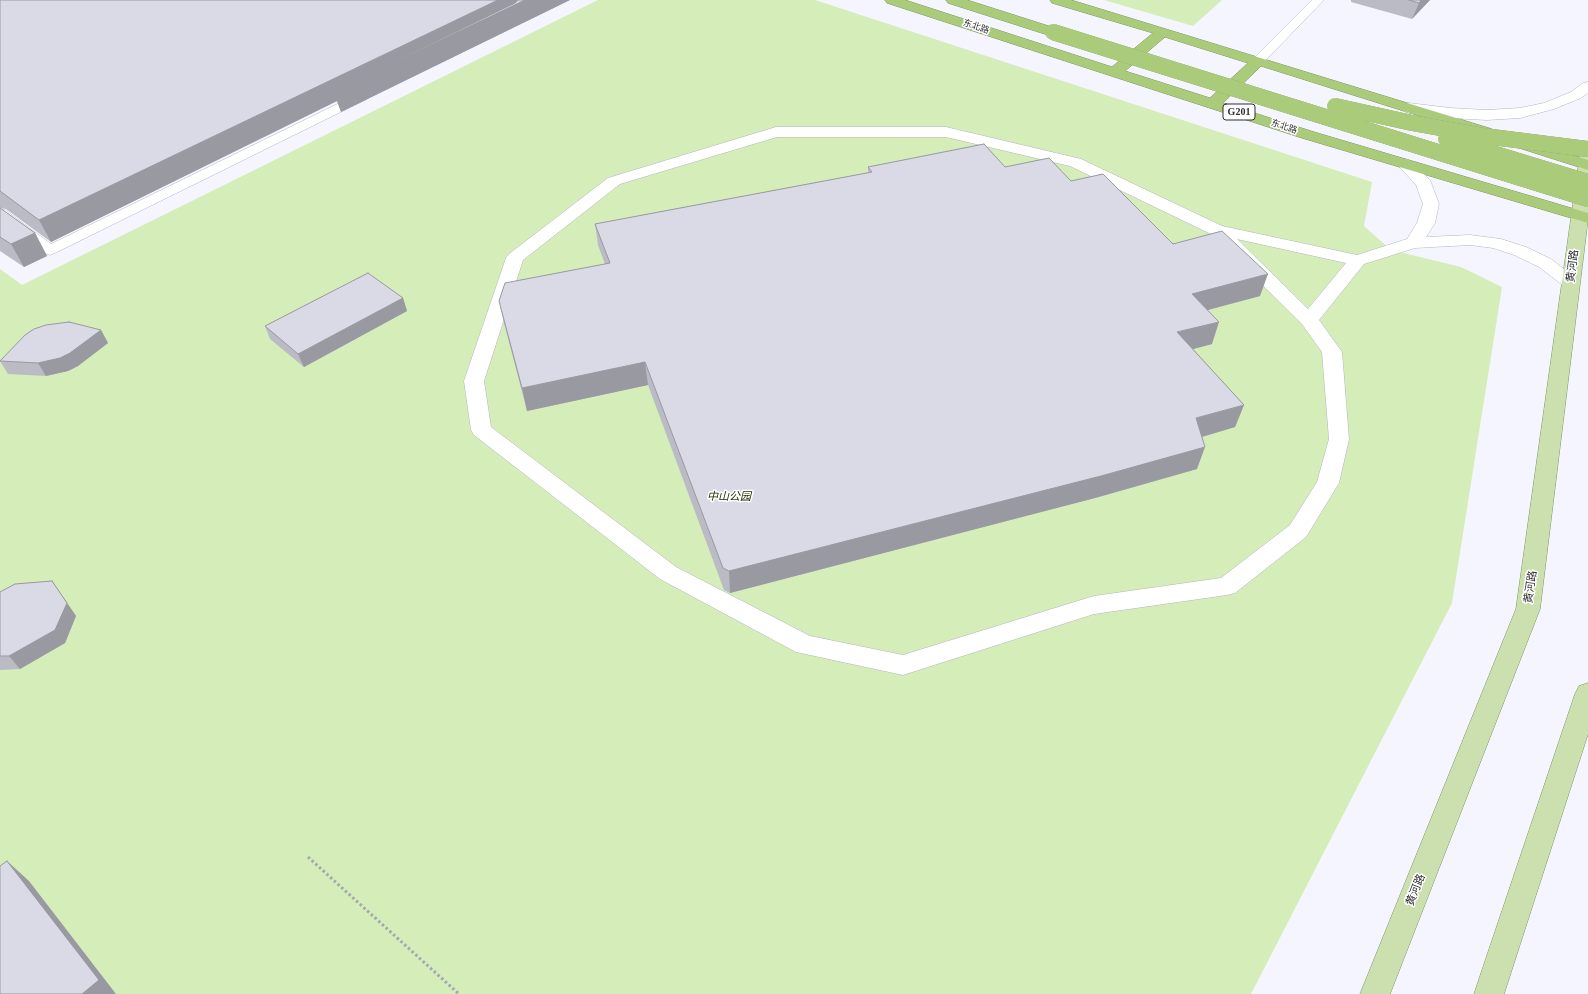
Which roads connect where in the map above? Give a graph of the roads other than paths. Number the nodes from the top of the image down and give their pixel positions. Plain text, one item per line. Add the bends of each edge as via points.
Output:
1 (892, 0) edge
2 (953, 0) edge
3 (1058, 0) edge
4 (1318, 0) edge
5 (1066, 22) dead end
6 (1163, 32) junction
7 (1258, 61) junction
8 (1115, 72) junction
9 (1588, 86) edge
10 (371, 91) edge
11 (1213, 104) junction
12 (1335, 106) junction
13 (1409, 108) junction
14 (1588, 163) edge
15 (1405, 164) junction
16 (1585, 211) edge
17 (0, 212) edge
18 (1217, 230) junction
19 (1414, 243) junction
20 (1358, 260) junction
21 (1571, 283) junction
22 (1309, 320) junction
23 (1588, 694) edge
24 (1375, 994) edge
25 (1489, 994) edge

1 - 8 highway, 东北路 / G201
2 - 16 highway, 东北路, bridge
3 - 6 highway
4 - 7 lane
5 - 12 highway
6 - 7 highway
6 - 8 highway
7 - 11 highway
7 - 13 highway
8 - 11 highway, 东北路 / G201
9 - 13 street via 1576,95 1549,106 1520,113 1457,114
10 - 17 lane via 50,250
11 - 15 highway, 东北路 / G201
12 - 14 highway, bridge
12 - 14 highway, bridge via 1477,135
13 - 14 highway
14 - 16 main road, 黄河路
15 - 16 highway, 东北路 / G201
15 - 19 street via 1424,184 1431,204 1426,223
16 - 21 main road, 黄河路
18 - 20 street
18 - 22 street
18 - 22 street via 1075,162 946,132 776,132 614,182 515,258 474,380 481,430 668,573 805,645 903,665 1094,604 1227,586 1298,531 1328,483 1339,439 1332,352
19 - 20 street
19 - 21 street via 1470,240 1495,243 1545,263
20 - 22 street
21 - 24 main road, 黄河路 via 1528,609
23 - 25 main road

